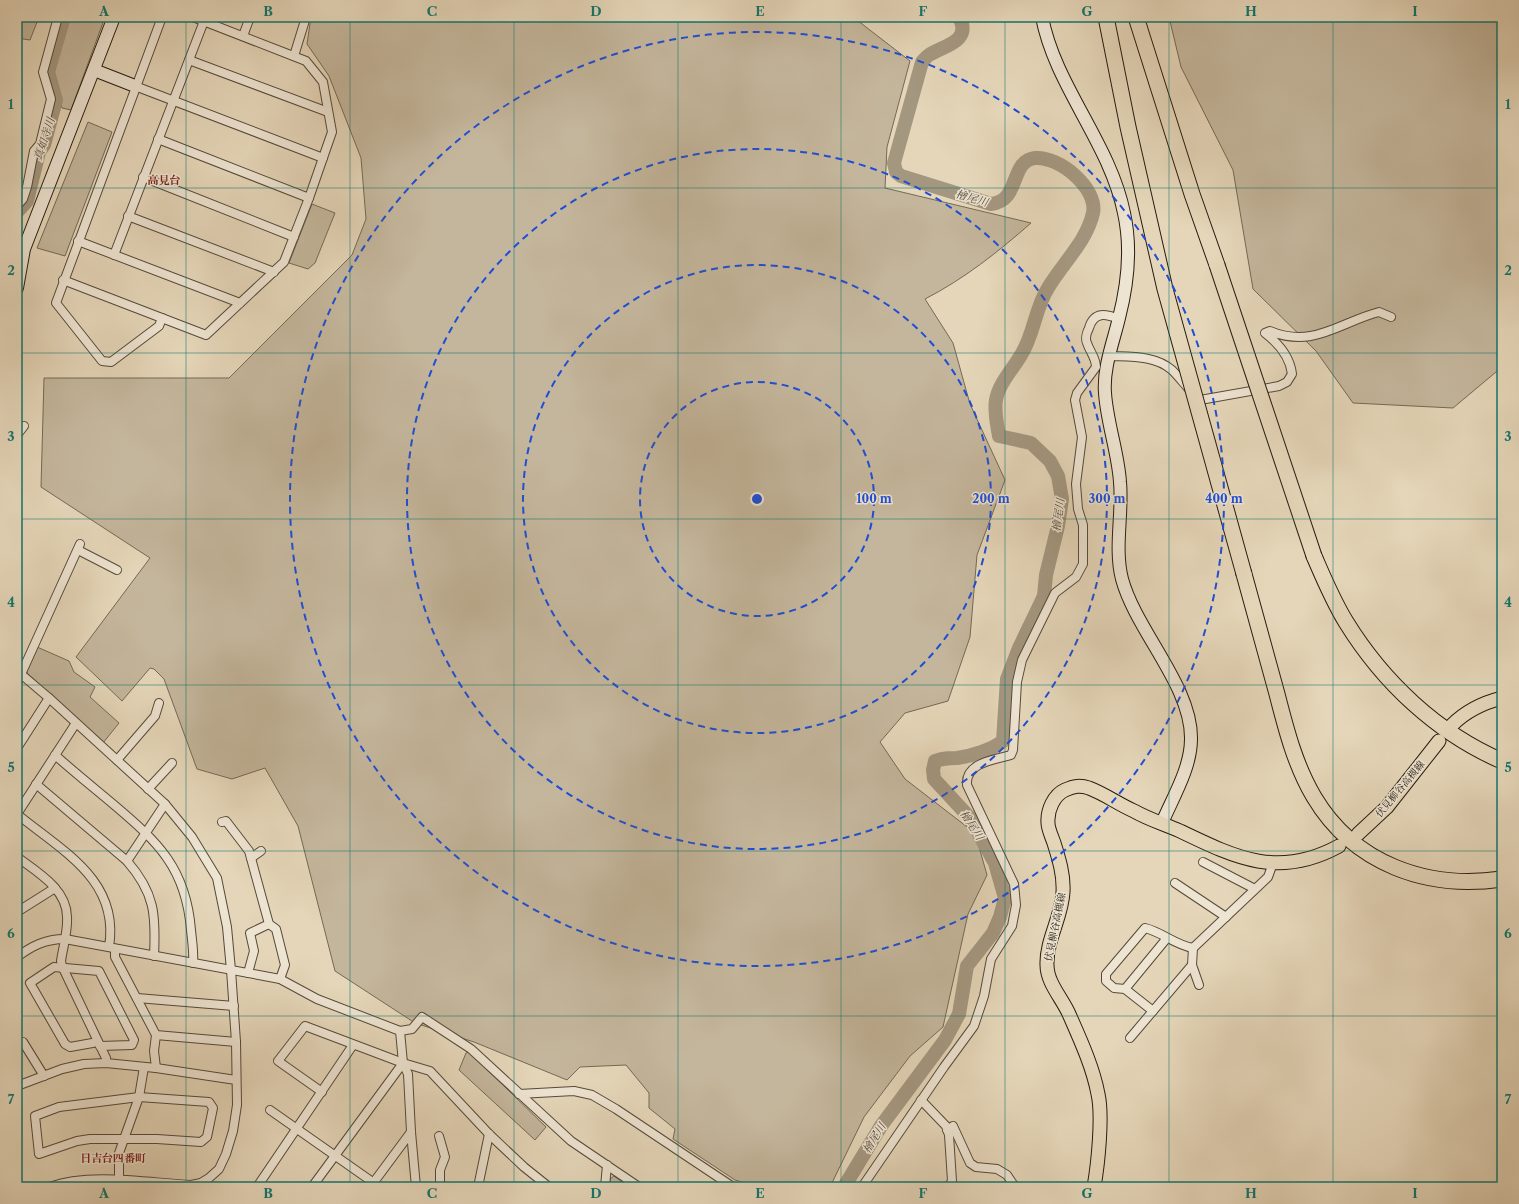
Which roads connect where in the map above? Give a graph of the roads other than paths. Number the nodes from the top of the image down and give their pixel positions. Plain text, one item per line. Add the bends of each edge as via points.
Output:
1 (58, 17) edge
2 (114, 17) edge
3 (162, 17) edge
4 (193, 17) edge
5 (250, 17) edge
6 (306, 17) edge
7 (1042, 17) edge
8 (1106, 17) edge
9 (1136, 17) edge
10 (204, 21) junction
11 (242, 36) junction
12 (294, 56) junction
13 (189, 60) junction
14 (94, 70) junction
15 (136, 86) junction
16 (173, 100) junction
17 (328, 112) junction
18 (158, 139) junction
19 (323, 158) junction
20 (143, 177) junction
21 (309, 198) junction
22 (17, 206) edge
23 (128, 216) junction
24 (294, 237) junction
25 (78, 241) junction
26 (114, 255) junction
27 (274, 272) junction
28 (63, 280) junction
29 (17, 288) edge
30 (240, 303) junction
31 (1391, 317) dead end
32 (162, 318) junction
33 (1119, 319) junction
34 (1109, 356) junction
35 (24, 426) dead end
36 (17, 434) edge
37 (117, 570) dead end
38 (22, 675) junction
39 (17, 683) edge
40 (49, 698) junction
41 (1502, 698) edge
42 (159, 703) dead end
43 (76, 723) junction
44 (1452, 725) dead end
45 (1439, 741) dead end
46 (17, 748) edge
47 (55, 755) junction
48 (117, 760) junction
49 (1502, 761) edge
50 (172, 763) dead end
51 (36, 784) junction
52 (148, 789) junction
53 (165, 804) junction
54 (17, 814) edge
55 (222, 822) dead end
56 (1162, 823) junction
57 (146, 832) junction
58 (1358, 834) dead end
59 (1339, 846) dead end
60 (261, 851) dead end
61 (17, 857) edge
62 (251, 858) junction
63 (127, 861) junction
64 (1203, 862) dead end
65 (1273, 863) junction
66 (1502, 879) edge
67 (1175, 883) dead end
68 (55, 888) junction
69 (1255, 888) junction
70 (19, 909) edge
71 (1226, 917) junction
72 (269, 924) junction
73 (1167, 938) junction
74 (64, 939) junction
75 (112, 948) junction
76 (1193, 948) junction
77 (154, 956) junction
78 (17, 957) edge
79 (193, 963) junction
80 (1192, 965) junction
81 (62, 966) junction
82 (231, 970) junction
83 (248, 974) junction
84 (280, 979) junction
85 (1200, 985) dead end
86 (1125, 989) junction
87 (136, 998) junction
88 (234, 1006) junction
89 (1153, 1011) junction
90 (400, 1031) junction
91 (156, 1035) junction
92 (1130, 1038) dead end
93 (23, 1042) dead end
94 (236, 1042) junction
95 (99, 1044) junction
96 (353, 1045) junction
97 (106, 1063) junction
98 (402, 1063) junction
99 (144, 1067) junction
100 (156, 1068) junction
101 (44, 1076) junction
102 (236, 1080) junction
103 (17, 1086) edge
104 (322, 1092) junction
105 (519, 1094) junction
106 (139, 1097) junction
107 (921, 1100) junction
108 (270, 1110) dead end
109 (297, 1129) junction
110 (947, 1130) junction
111 (411, 1132) junction
112 (489, 1134) junction
113 (125, 1139) junction
114 (443, 1140) dead end
115 (335, 1156) junction
116 (607, 1166) junction
117 (119, 1179) junction
118 (372, 1185) edge
119 (50, 1187) edge
120 (257, 1187) edge
121 (312, 1187) edge
122 (416, 1187) edge
123 (440, 1187) edge
124 (478, 1187) edge
125 (549, 1187) edge
126 (605, 1187) edge
127 (639, 1187) edge
128 (733, 1187) edge
129 (862, 1187) edge
130 (948, 1187) edge
131 (1015, 1187) edge
132 (1094, 1187) edge

1 - 22 street via 43,72 51,100 40,144 34,151 27,187 23,199
2 - 14 street
3 - 15 street
4 - 10 street
5 - 11 street
6 - 12 street
7 - 33 street via 1049,45 1110,167 1124,210 1129,261
8 - 66 highway, bridge via 1165,289 1294,755 1313,796 1324,812 1363,850 1379,860 1424,877 1461,882
9 - 49 highway, bridge via 1192,194 1314,556 1345,622 1384,675 1406,698 1444,729
10 - 11 street
10 - 13 street
11 - 12 street
12 - 17 street via 306,61 322,82
13 - 16 street
13 - 17 street
14 - 15 street
14 - 29 street via 24,249
15 - 16 street
15 - 25 street
16 - 18 street
16 - 19 street
17 - 19 street via 332,132
18 - 20 street
18 - 21 street
19 - 21 street
20 - 23 street
20 - 24 street
21 - 24 street
23 - 26 street
23 - 27 street
24 - 27 street via 284,262
25 - 26 street
25 - 28 street
26 - 30 street
27 - 30 street
28 - 32 street
28 - 32 street via 56,303 102,361 111,362 159,326
30 - 32 street via 206,335
31 - 34 street via 1379,312 1334,331 1302,338 1265,333 1278,343 1292,368 1292,374 1287,382 1279,386 1200,400 1171,369 1158,362 1143,357
33 - 34 street
33 - 107 street via 1106,314 1098,315 1091,322 1086,342 1096,367 1077,393 1075,400 1082,437 1076,484 1078,509 1083,525 1083,564 1076,577 1055,593 1022,660 1011,754 974,767 966,778 1014,884 1016,905 1012,926 991,959 984,996 974,1026
34 - 56 street via 1105,392 1119,465 1119,560 1122,578 1136,614 1177,688 1190,721 1191,740 1188,758
35 - 36 street
37 - 38 street via 79,547
38 - 39 street
38 - 40 street
40 - 43 street
40 - 46 street
41 - 44 main road via 1474,708
42 - 48 street via 155,716
43 - 47 street
43 - 48 street
45 - 58 main road, 伏見柳谷高槻線 via 1387,807
47 - 51 street
47 - 57 street
48 - 52 street
50 - 52 street
51 - 54 street
51 - 63 street
52 - 53 street
53 - 57 street
53 - 82 street via 192,837 217,878 227,927
54 - 75 street via 81,864 93,878 110,912
55 - 62 street via 226,822 249,850
56 - 65 main road, 伏見柳谷高槻線 via 1234,855
56 - 132 main road, 伏見柳谷高槻線 via 1081,785 1062,791 1049,809 1048,823 1062,872 1063,894 1052,932 1047,966 1051,983 1067,1009 1078,1035 1099,1095
57 - 63 street
57 - 79 street via 168,860 187,899
59 - 65 main road, 伏見柳谷高槻線 via 1306,860
60 - 62 street
61 - 68 street
62 - 72 street
63 - 77 street via 138,873 152,904 155,922
64 - 69 street
65 - 69 street via 1268,877
67 - 71 street
68 - 70 street
68 - 74 street via 65,904 67,918
69 - 71 street
71 - 76 street
72 - 83 street via 250,933 254,951
72 - 84 street via 276,929 285,965
73 - 76 street via 1183,947
73 - 86 street
73 - 86 street via 1154,930 1144,928 1106,974 1106,981 1114,988
74 - 75 street
74 - 78 street via 39,942
74 - 81 street
75 - 77 street
75 - 87 street
76 - 80 street
77 - 79 street
79 - 82 street
80 - 85 street
80 - 89 street
81 - 95 street
81 - 95 street via 54,967 30,983 65,1044 70,1047
81 - 95 street via 99,971 134,1040 132,1045
82 - 83 street
82 - 88 street
83 - 84 street
84 - 90 street via 317,999
86 - 89 street
87 - 88 street
87 - 91 street
88 - 94 street
89 - 92 street
90 - 98 street
90 - 105 street via 412,1029 422,1017 471,1049
91 - 94 street
91 - 100 street
93 - 101 street
94 - 102 street
95 - 97 street
96 - 98 street
96 - 104 street
96 - 104 street via 305,1026 278,1060
97 - 99 street
97 - 101 street via 84,1064
98 - 111 street via 408,1074
98 - 112 street via 430,1071
98 - 115 street
99 - 100 street
99 - 106 street
100 - 102 street
101 - 103 street
102 - 117 street via 237,1105 231,1137 219,1169 209,1178 191,1185
104 - 109 street
105 - 116 street via 571,1141
105 - 128 street via 574,1091 592,1095
106 - 113 street
106 - 113 street via 209,1102 213,1108 207,1137 201,1142
106 - 113 street via 60,1107 35,1116 39,1154 77,1141
107 - 110 street
107 - 129 street
108 - 109 street
109 - 115 street
109 - 120 street
110 - 130 street via 952,1182
110 - 131 street via 953,1126 970,1163 1007,1175
111 - 118 street
111 - 122 street
112 - 124 street
112 - 125 street
113 - 117 street via 120,1153
114 - 123 street via 445,1157 440,1170
115 - 118 street
115 - 121 street
116 - 126 street
116 - 127 street
117 - 119 street via 87,1180

